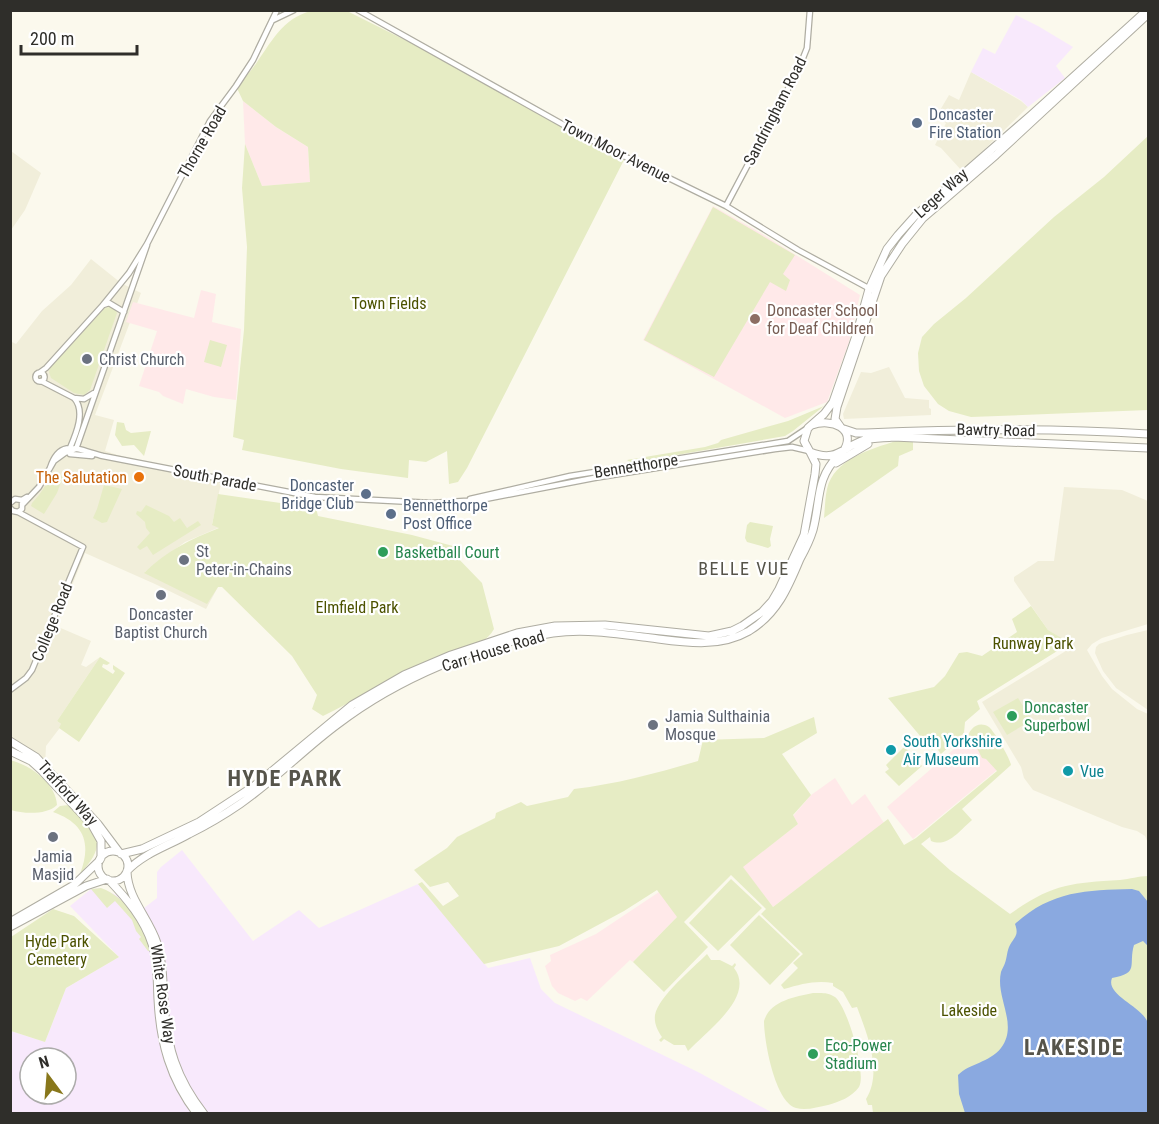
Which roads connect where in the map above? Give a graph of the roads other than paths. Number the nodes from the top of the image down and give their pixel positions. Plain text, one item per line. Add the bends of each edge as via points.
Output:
1 (277, 10) edge
2 (294, 10) edge
3 (358, 10) edge
4 (810, 10) edge
5 (1148, 11) edge
6 (286, 12) edge
7 (273, 20) junction
8 (726, 206) junction
9 (147, 244) junction
10 (872, 290) junction
11 (103, 305) junction
12 (124, 312) junction
13 (94, 393) junction
14 (74, 398) junction
15 (809, 427) junction
16 (842, 428) junction
17 (1149, 434) edge
18 (894, 437) junction
19 (1149, 448) edge
20 (73, 451) junction
21 (810, 451) junction
22 (842, 452) junction
23 (50, 468) junction
24 (825, 472) junction
25 (326, 498) joint
26 (461, 501) junction
27 (10, 503) edge
28 (21, 503) junction
29 (10, 508) edge
30 (18, 512) junction
31 (38, 521) junction
32 (10, 690) edge
33 (10, 741) edge
34 (10, 751) edge
35 (120, 853) junction
36 (101, 859) junction
37 (127, 871) junction
38 (108, 880) junction
39 (10, 922) edge
40 (10, 927) edge
41 (197, 1113) edge
42 (204, 1113) edge

1 - 7 street, Thorne Road
2 - 6 street
3 - 8 street, Town Moor Avenue via 587,138
4 - 8 street, Sandringham Road via 807,48 799,68
5 - 10 highway, Leger Way via 996,155 923,218
6 - 7 street
7 - 9 street, Thorne Road via 253,60 210,121
8 - 10 street, Town Moor Avenue
9 - 11 street, Thorne Road
9 - 12 street, Thorne Road
10 - 15 highway, Leger Way via 833,402
10 - 16 highway, Leger Way via 835,414
11 - 12 street via 112,304
11 - 14 street, Thorne Road via 39,373 44,377 41,381
12 - 13 street, Thorne Road
13 - 14 street via 84,399
13 - 20 street, Thorne Road
14 - 20 street via 78,402 79,423
15 - 16 highway via 826,423
15 - 21 highway via 804,441
15 - 26 street, Bennetthorpe via 788,441 570,476
16 - 17 highway, Bawtry Road via 855,433 945,429
16 - 22 highway via 847,438
18 - 19 highway, Bawtry Road
18 - 22 highway, Bawtry Road via 866,440
18 - 24 highway, Bawtry Road via 866,444
20 - 23 street via 54,461
20 - 23 street via 58,451
20 - 25 street, South Parade
21 - 22 highway via 825,456
21 - 26 street, Bennetthorpe via 775,449
21 - 35 highway, Carr House Road via 816,464 804,535 772,601 742,626 709,636 605,625 555,626 518,633 451,655 404,675 352,705 254,786 199,822 148,846
22 - 24 highway, Carr House Road
23 - 28 street via 34,493
24 - 37 highway, Carr House Road via 812,533 786,593 772,612 747,632 707,643 574,631 523,639 438,667 365,705 240,804 141,859
25 - 26 street, Bennetthorpe
27 - 28 street
28 - 30 street
28 - 31 street
29 - 30 street
30 - 31 street
31 - 32 street, College Road via 83,547 32,670
33 - 35 highway, Trafford Way via 36,757
34 - 36 highway, Trafford Way via 36,766 92,825 101,840
35 - 36 highway via 107,853
35 - 37 highway via 128,862
36 - 38 highway via 100,871
36 - 39 highway via 74,885
37 - 38 highway via 122,878
37 - 42 highway, White Rose Way via 129,890 152,929 160,956 165,1020 173,1059 185,1087
38 - 40 highway via 86,886
38 - 41 highway, White Rose Way via 134,909 149,936 155,958 164,1048 178,1085

